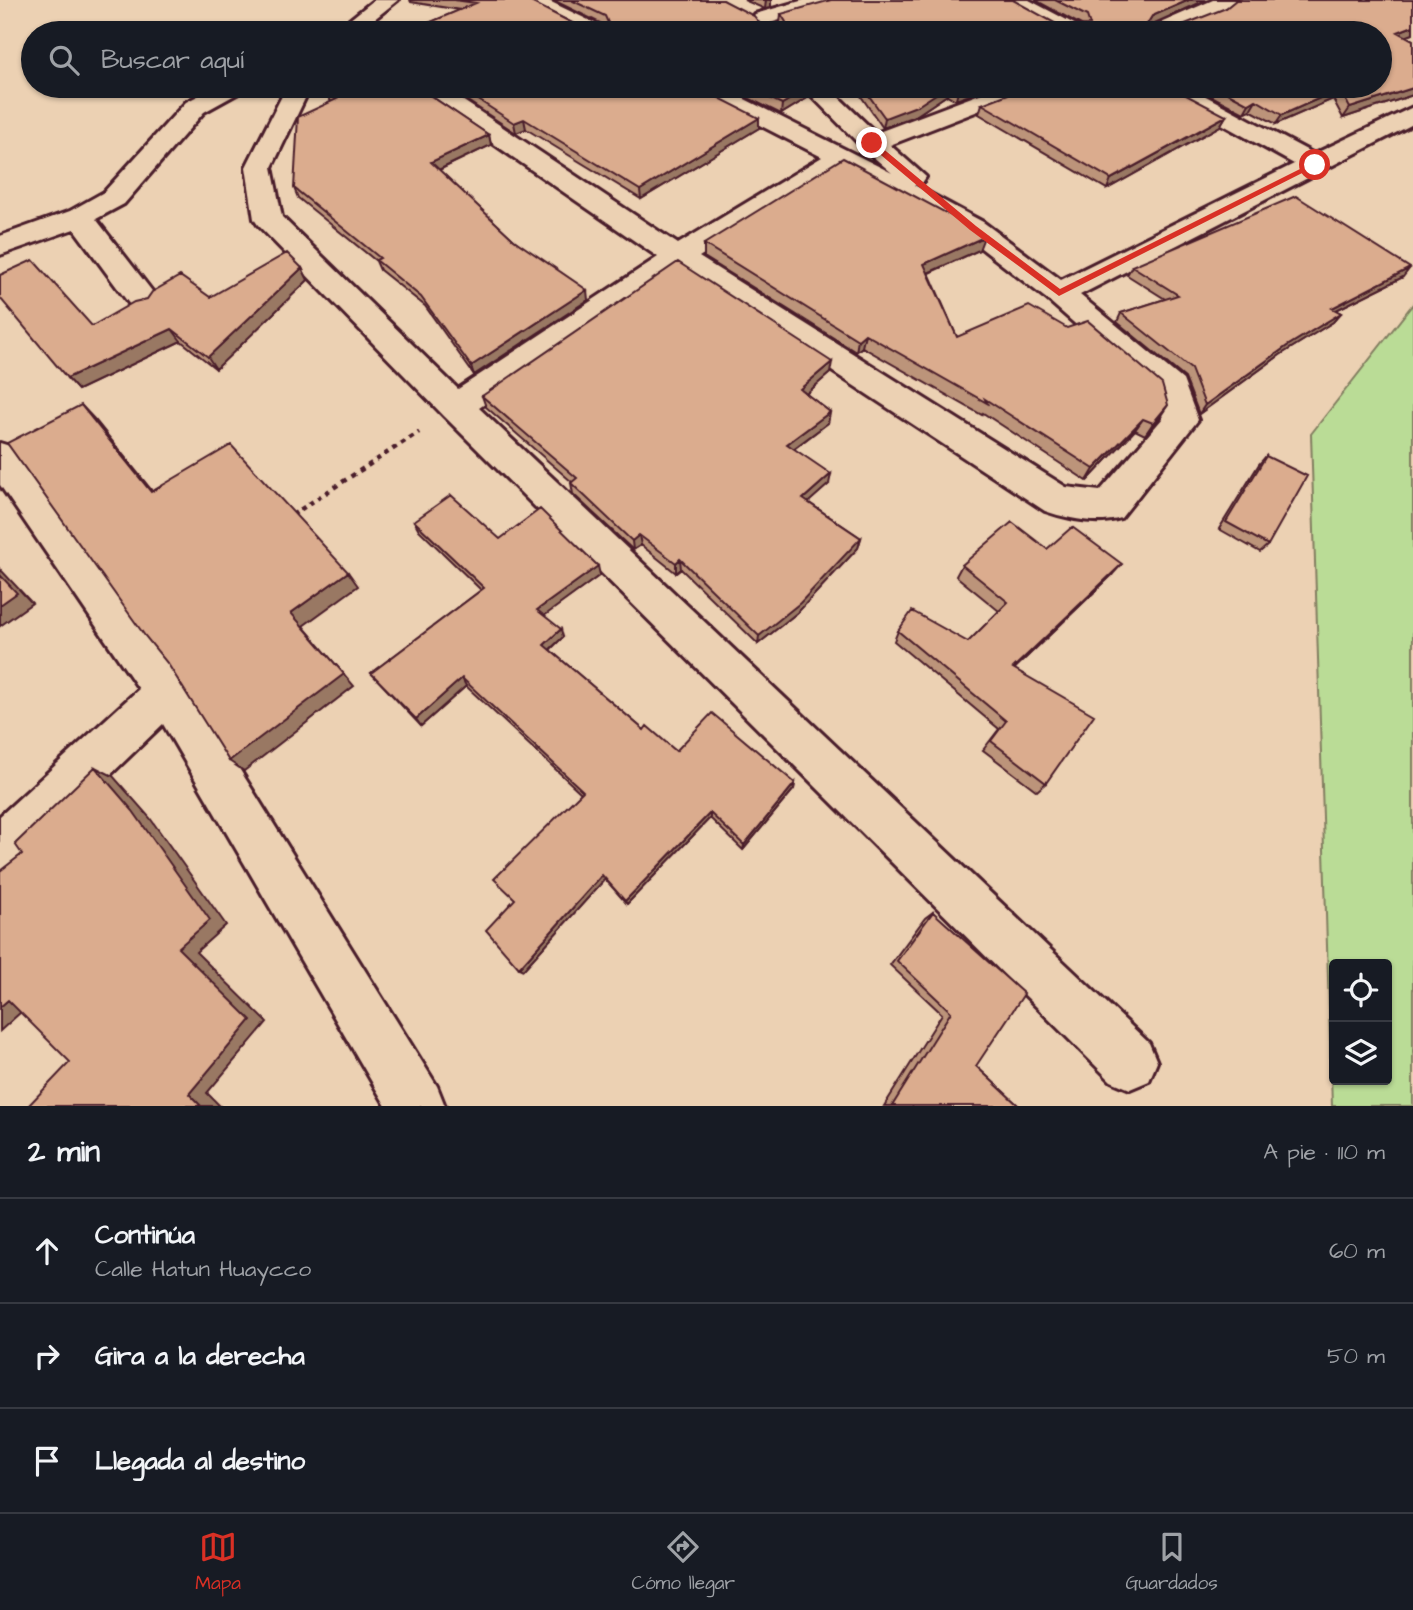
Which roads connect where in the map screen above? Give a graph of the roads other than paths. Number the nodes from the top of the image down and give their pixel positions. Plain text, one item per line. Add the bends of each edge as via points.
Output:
1 (387, 0) edge
2 (531, 0) edge
3 (827, 0) edge
4 (1013, 0) edge
5 (1228, 0) edge
6 (798, 4) edge
7 (742, 10) edge
8 (361, 21) edge
9 (573, 21) edge
10 (760, 21) edge
11 (775, 21) edge
12 (1052, 21) edge
13 (1186, 21) edge
14 (212, 98) edge
15 (293, 98) edge
16 (443, 98) edge
17 (725, 98) edge
18 (826, 98) edge
19 (990, 98) edge
20 (1192, 98) edge
21 (1413, 114) edge
22 (872, 143) junction
23 (841, 156) junction
24 (1315, 165) junction
25 (80, 217) junction
26 (973, 228) junction
27 (0, 246) edge
28 (678, 257) junction
29 (1059, 293) junction
30 (144, 302) edge
31 (456, 407) junction
32 (0, 457) edge
33 (167, 691) junction
34 (0, 848) edge
35 (1130, 1062) dead end
36 (417, 1106) edge

1 - 8 street
2 - 9 street
3 - 6 street
4 - 12 street
5 - 13 street
6 - 11 street
7 - 10 street
14 - 25 street via 195,107 114,198
15 - 31 street via 259,167 268,219
16 - 28 street
17 - 23 street
18 - 22 street
19 - 22 street
20 - 24 street
21 - 24 street
22 - 26 street
23 - 26 street
23 - 28 street
24 - 29 street
25 - 27 street
25 - 30 street
26 - 29 street
28 - 29 street via 1058,501 1108,507 1181,420 1171,389
28 - 31 street
31 - 35 street
32 - 33 street
33 - 34 street
33 - 36 street

